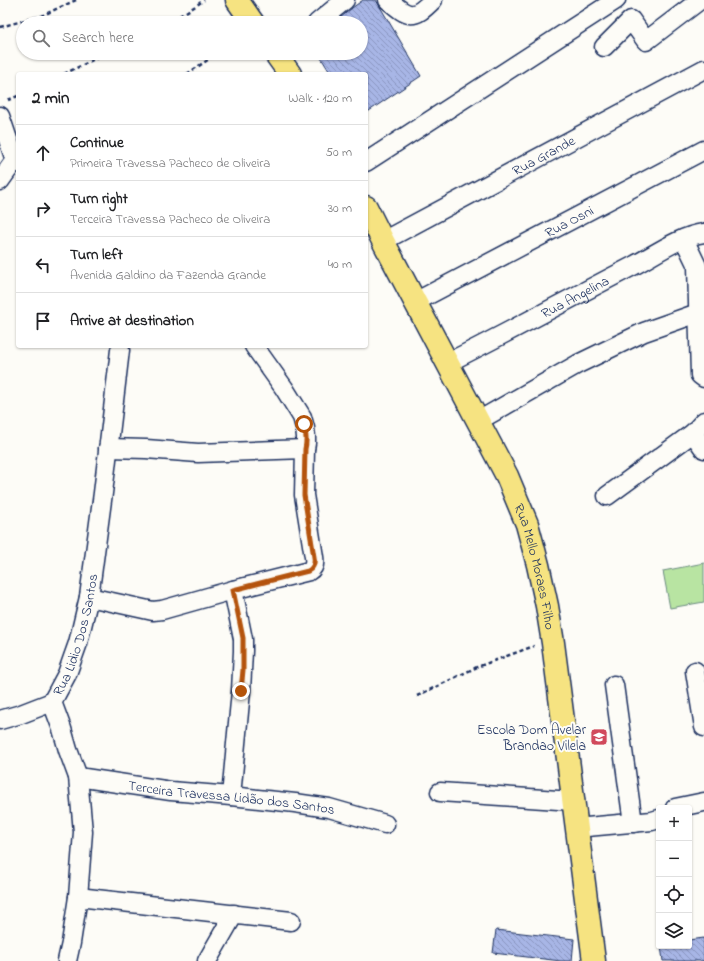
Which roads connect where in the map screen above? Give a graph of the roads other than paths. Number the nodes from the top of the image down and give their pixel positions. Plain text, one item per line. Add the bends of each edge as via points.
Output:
1 (237, 0) edge
2 (345, 0) edge
3 (388, 0) edge
4 (434, 0) edge
5 (616, 0) edge
6 (700, 0) edge
7 (248, 16) edge
8 (326, 16) edge
9 (604, 47) dead end
10 (704, 68) edge
11 (0, 116) edge
12 (704, 150) edge
13 (16, 159) edge
14 (368, 161) edge
15 (16, 163) edge
16 (0, 181) edge
17 (368, 211) edge
18 (704, 233) edge
19 (684, 239) junction
20 (383, 241) junction
21 (424, 297) junction
22 (698, 313) junction
23 (255, 348) edge
24 (120, 350) dead end
25 (447, 363) junction
26 (704, 378) edge
27 (483, 418) junction
28 (699, 427) edge
29 (108, 448) junction
30 (305, 449) junction
31 (704, 449) edge
32 (607, 496) dead end
33 (233, 590) junction
34 (89, 597) junction
35 (695, 671) dead end
36 (614, 685) dead end
37 (52, 702) junction
38 (0, 720) edge
39 (704, 727) edge
40 (78, 777) junction
41 (440, 792) dead end
42 (231, 796) junction
43 (573, 801) junction
44 (704, 802) edge
45 (686, 805) edge
46 (656, 820) edge
47 (633, 823) junction
48 (385, 824) dead end
49 (576, 828) junction
50 (78, 896) junction
51 (234, 914) junction
52 (291, 920) dead end
53 (67, 961) edge
54 (207, 961) edge
55 (594, 961) edge

1 - 7 main road
2 - 8 street
3 - 4 street via 409,15 422,10
5 - 14 street
6 - 9 street via 646,41 631,20
10 - 20 street, Rua Grande
11 - 13 street
12 - 21 street, Rua Osni
15 - 16 street
17 - 20 main road, Rua Mello Moraes Filho
18 - 19 street, Rua Angelina
19 - 22 street via 696,266
19 - 25 street, Rua Angelina
20 - 21 main road, Rua Mello Moraes Filho
21 - 25 main road, Rua Mello Moraes Filho
22 - 26 street via 700,375
22 - 27 street via 644,332 578,364
23 - 30 street via 302,417 306,437
24 - 29 street, Rua Lidio Dos Santos
25 - 27 main road, Rua Mello Moraes Filho
27 - 43 main road, Rua Mello Moraes Filho via 526,524 538,565 553,642
28 - 31 street
28 - 32 street
29 - 30 street via 198,453
29 - 34 street, Rua Lidio Dos Santos
30 - 33 street via 304,495 314,557 312,568
33 - 34 street via 153,611
33 - 42 street via 243,638 243,651
34 - 37 street, Rua Lidio Dos Santos via 78,643 67,674
35 - 39 street
36 - 47 street
37 - 38 street
37 - 40 street, Rua Lidio Dos Santos
40 - 42 street, Terceira Travessa Lidão dos Santos via 171,791
40 - 50 street, Rua Lidio Dos Santos via 83,832
41 - 43 street
42 - 48 street, Terceira Travessa Lidão dos Santos via 329,808
43 - 49 main road, Rua Mello Moraes Filho
44 - 45 street
46 - 47 street
47 - 49 street
49 - 55 main road, Rua Mello Moraes Filho
50 - 51 street
50 - 53 street, Rua Lidio Dos Santos
51 - 52 street
51 - 54 street

